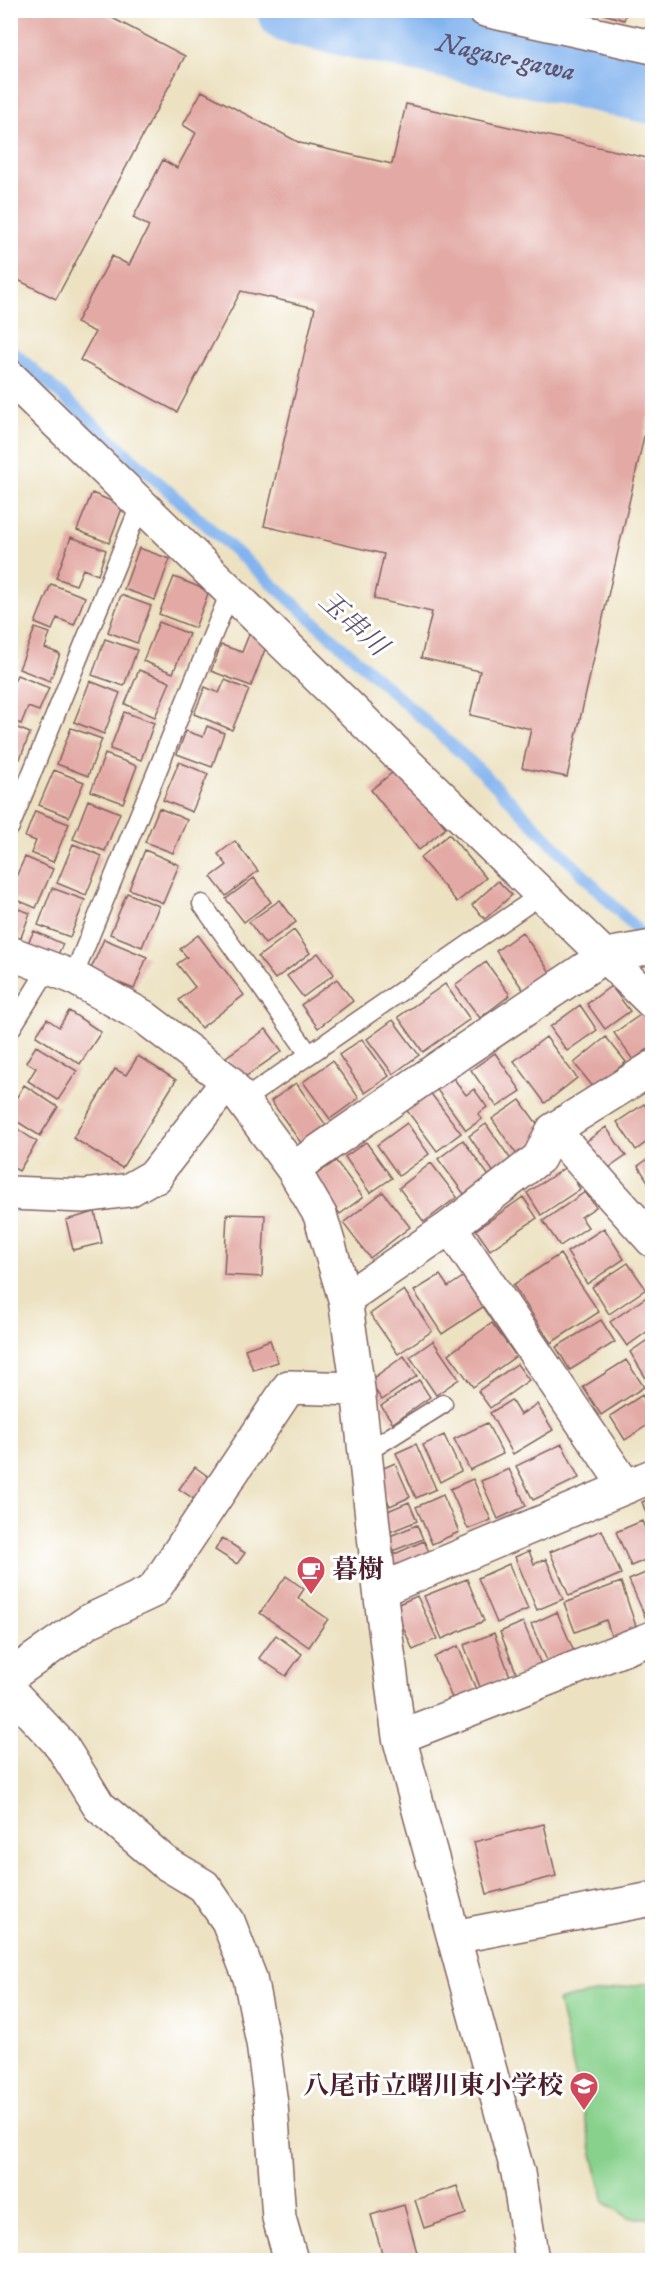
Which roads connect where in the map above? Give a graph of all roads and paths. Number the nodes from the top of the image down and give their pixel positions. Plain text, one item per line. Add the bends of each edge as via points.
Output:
1 (485, 10) edge
2 (556, 18) edge
3 (652, 47) edge
4 (10, 377) edge
5 (141, 503) junction
6 (231, 590) junction
7 (10, 827) edge
8 (542, 894) junction
9 (202, 904) dead end
10 (652, 947) edge
11 (10, 953) edge
12 (606, 955) junction
13 (61, 972) junction
14 (652, 1002) edge
15 (10, 1030) edge
16 (309, 1054) junction
17 (652, 1068) edge
18 (235, 1091) junction
19 (553, 1130) junction
20 (293, 1168) junction
21 (10, 1194) edge
22 (450, 1227) junction
23 (651, 1235) edge
24 (345, 1299) junction
25 (358, 1389) junction
26 (443, 1404) dead end
27 (365, 1453) junction
28 (639, 1482) edge
29 (380, 1590) junction
30 (652, 1638) edge
31 (10, 1676) edge
32 (10, 1691) edge
33 (399, 1737) junction
34 (652, 1899) edge
35 (454, 1937) junction
36 (291, 2260) edge
37 (532, 2260) edge

1 - 2 street
2 - 3 street
4 - 5 street
5 - 6 street
5 - 7 lane
6 - 8 street
6 - 13 lane
8 - 12 street
8 - 16 lane
9 - 16 lane
10 - 12 street
11 - 13 street
12 - 14 street
12 - 20 street
13 - 15 lane
13 - 18 street via 144,1017
16 - 18 lane
17 - 19 street
18 - 20 street
18 - 21 street via 156,1176 129,1190 84,1196
19 - 22 street via 539,1158
19 - 23 street
20 - 24 street via 320,1215
22 - 24 street
22 - 28 street
24 - 25 street
25 - 27 street
25 - 31 street via 289,1388 153,1591 89,1621
26 - 27 lane
27 - 29 street
28 - 29 street
29 - 33 street
30 - 33 street
32 - 36 street via 61,1745 99,1806 164,1862 204,1886 228,1922 250,1978 264,2043 279,2218
33 - 35 street
34 - 35 street
35 - 37 street via 518,2173

